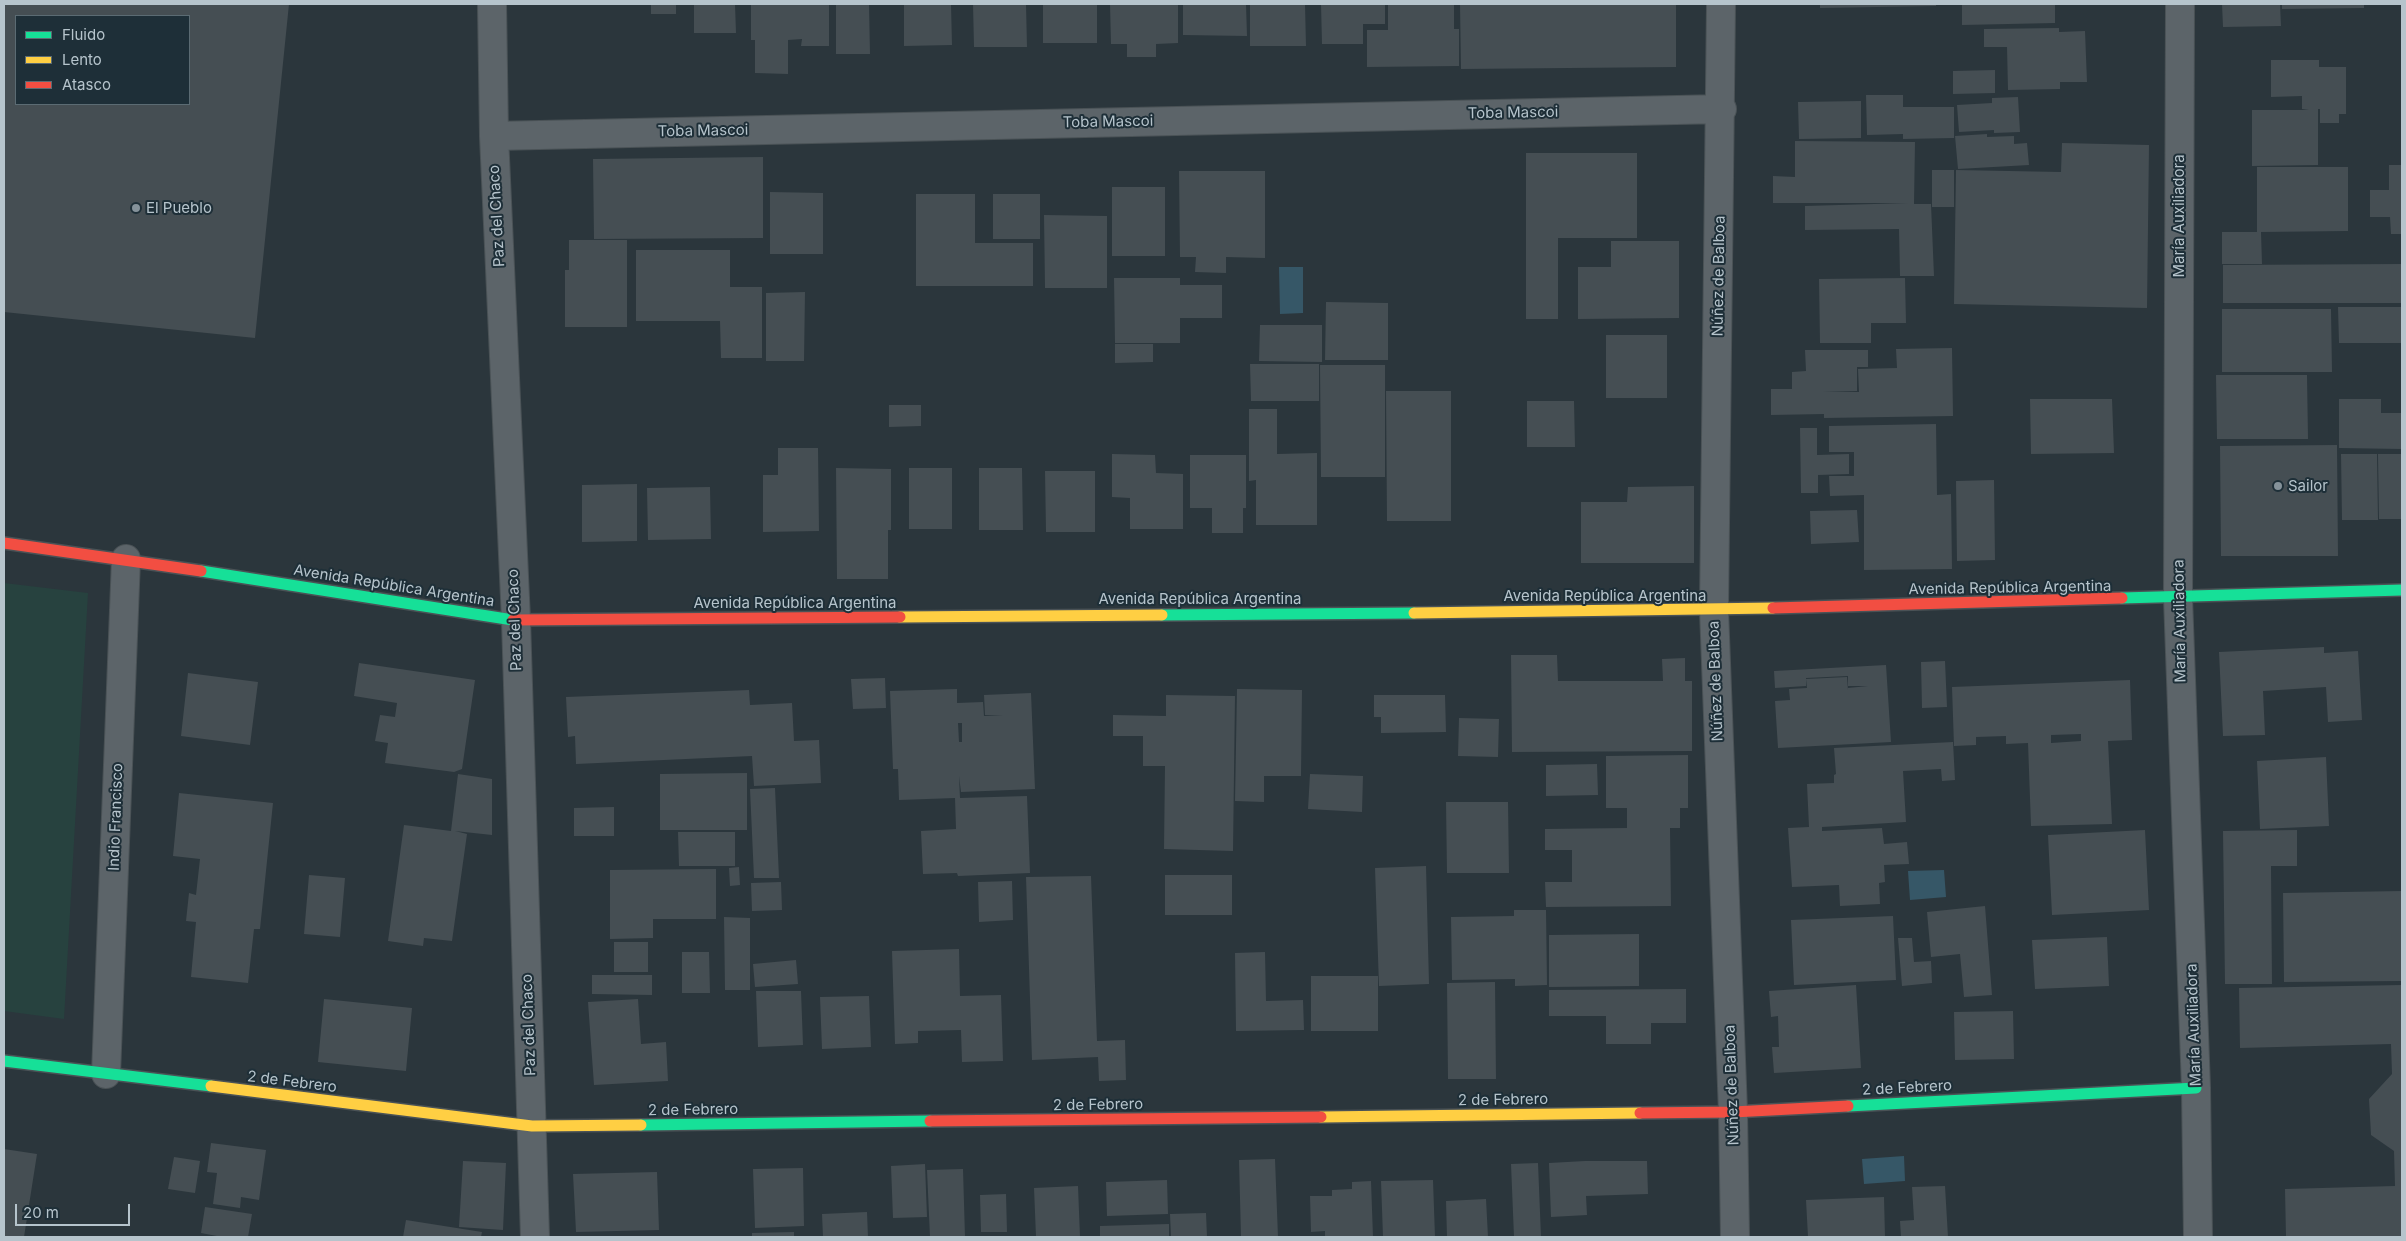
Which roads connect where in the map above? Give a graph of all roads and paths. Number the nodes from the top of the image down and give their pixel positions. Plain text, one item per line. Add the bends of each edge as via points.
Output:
1 (492, 4) edge
2 (1721, 4) edge
3 (2180, 4) edge
4 (1722, 109) junction
5 (494, 136) junction
6 (4, 543) edge
7 (126, 559) junction
8 (2402, 590) edge
9 (2178, 598) junction
10 (1714, 610) junction
11 (516, 620) junction
12 (4, 1061) edge
13 (106, 1074) junction
14 (2196, 1088) junction
15 (1734, 1112) junction
16 (532, 1126) junction
17 (535, 1237) edge
18 (1735, 1237) edge
19 (2198, 1237) edge

1 - 5 street, Paz del Chaco
2 - 4 street, Núñez de Balboa
3 - 9 street, María Auxiliadora
4 - 5 street, Toba Mascoi
4 - 10 street, Núñez de Balboa
5 - 11 street, Paz del Chaco
6 - 7 main road, Avenida República Argentina
7 - 11 main road, Avenida República Argentina
7 - 13 street, Indio Francisco
8 - 9 main road, Avenida República Argentina
9 - 10 main road, Avenida República Argentina
9 - 14 street, María Auxiliadora
10 - 11 main road, Avenida República Argentina
10 - 15 street, Núñez de Balboa
11 - 16 street, Paz del Chaco
12 - 13 main road, 2 de Febrero
13 - 16 main road, 2 de Febrero
14 - 15 main road, 2 de Febrero
14 - 19 street, María Auxiliadora
15 - 16 main road, 2 de Febrero
15 - 18 street, Núñez de Balboa
16 - 17 street, Paz del Chaco

